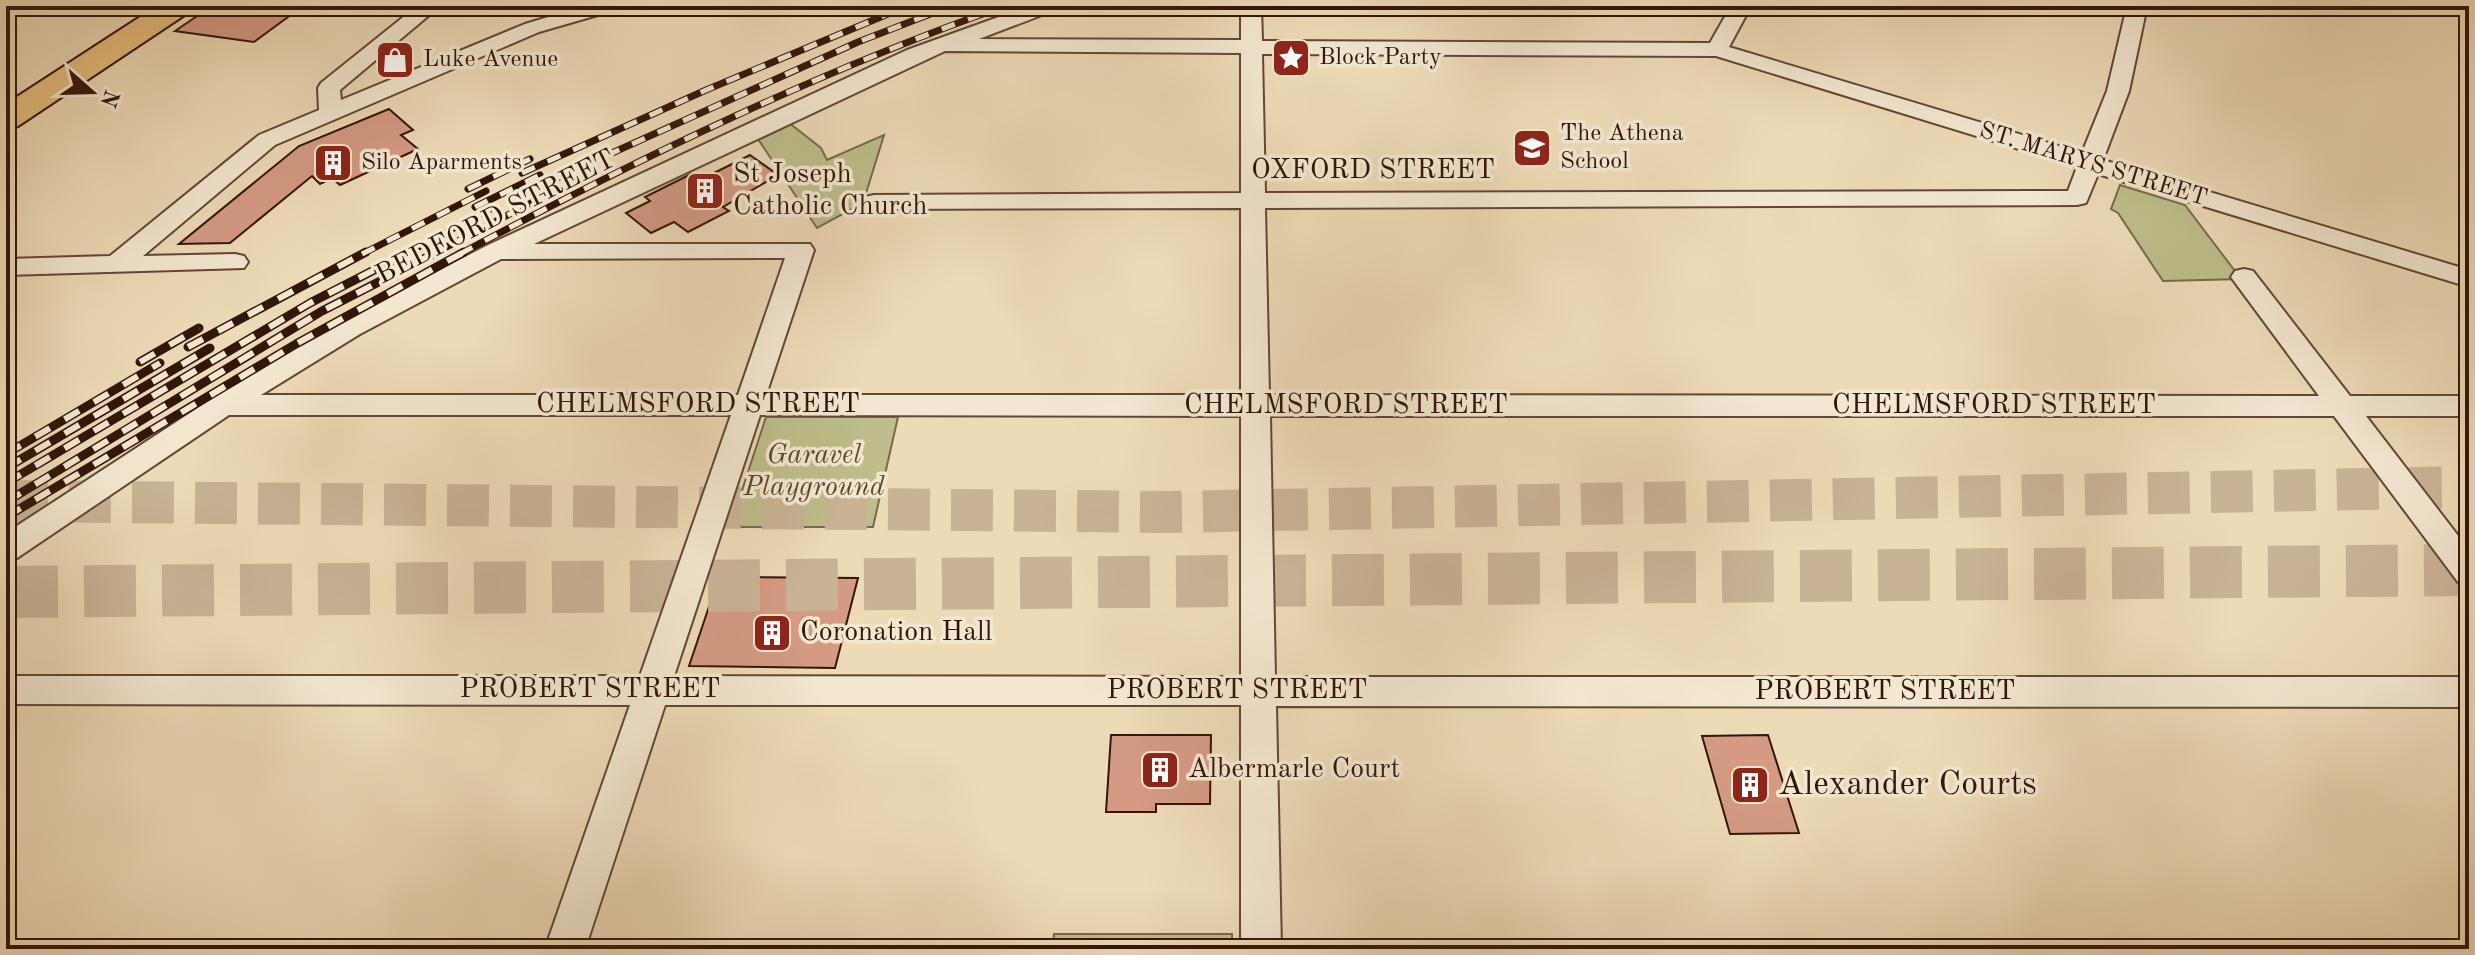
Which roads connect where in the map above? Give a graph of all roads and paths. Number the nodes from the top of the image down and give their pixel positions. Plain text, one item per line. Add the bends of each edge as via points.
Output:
1 (430, 6) edge
2 (608, 6) edge
3 (1048, 6) edge
4 (1251, 6) edge
5 (1741, 6) edge
6 (2137, 6) edge
7 (172, 7) edge
8 (941, 45) junction
9 (1251, 47) junction
10 (1717, 50) junction
11 (331, 111) junction
12 (6, 119) edge
13 (2090, 164) junction
14 (1254, 201) junction
15 (874, 202) dead end
16 (495, 252) junction
17 (235, 262) dead end
18 (117, 264) junction
19 (6, 267) edge
20 (2244, 277) dead end
21 (2469, 279) edge
22 (223, 405) junction
23 (748, 405) junction
24 (2342, 406) junction
25 (2469, 406) edge
26 (1256, 408) junction
27 (6, 549) edge
28 (2469, 573) edge
29 (6, 690) edge
30 (652, 691) junction
31 (1258, 691) junction
32 (2469, 692) edge
33 (565, 949) edge
34 (1261, 949) edge

1 - 11 street via 329,88
2 - 11 street via 532,28
3 - 8 street, BEDFORD STREET
4 - 9 street
5 - 10 street
6 - 13 street via 2118,91
7 - 12 highway
8 - 9 street, ST. MARYS STREET
8 - 16 street, BEDFORD STREET
9 - 10 street, ST. MARYS STREET
9 - 14 street
10 - 13 street, ST. MARYS STREET
11 - 18 street via 267,140
13 - 14 street, OXFORD STREET via 2077,198
13 - 21 street, ST. MARYS STREET
14 - 15 street, OXFORD STREET
14 - 26 street
16 - 22 street, BEDFORD STREET via 350,328
16 - 23 street via 801,250
17 - 18 street
18 - 19 street
20 - 24 street
22 - 23 street, CHELMSFORD STREET
22 - 27 street, BEDFORD STREET
23 - 26 street, CHELMSFORD STREET
23 - 30 street
24 - 25 street, CHELMSFORD STREET
24 - 26 street, CHELMSFORD STREET
24 - 28 street
26 - 31 street
29 - 30 street, PROBERT STREET
30 - 31 street, PROBERT STREET
30 - 33 street
31 - 32 street, PROBERT STREET
31 - 34 street

